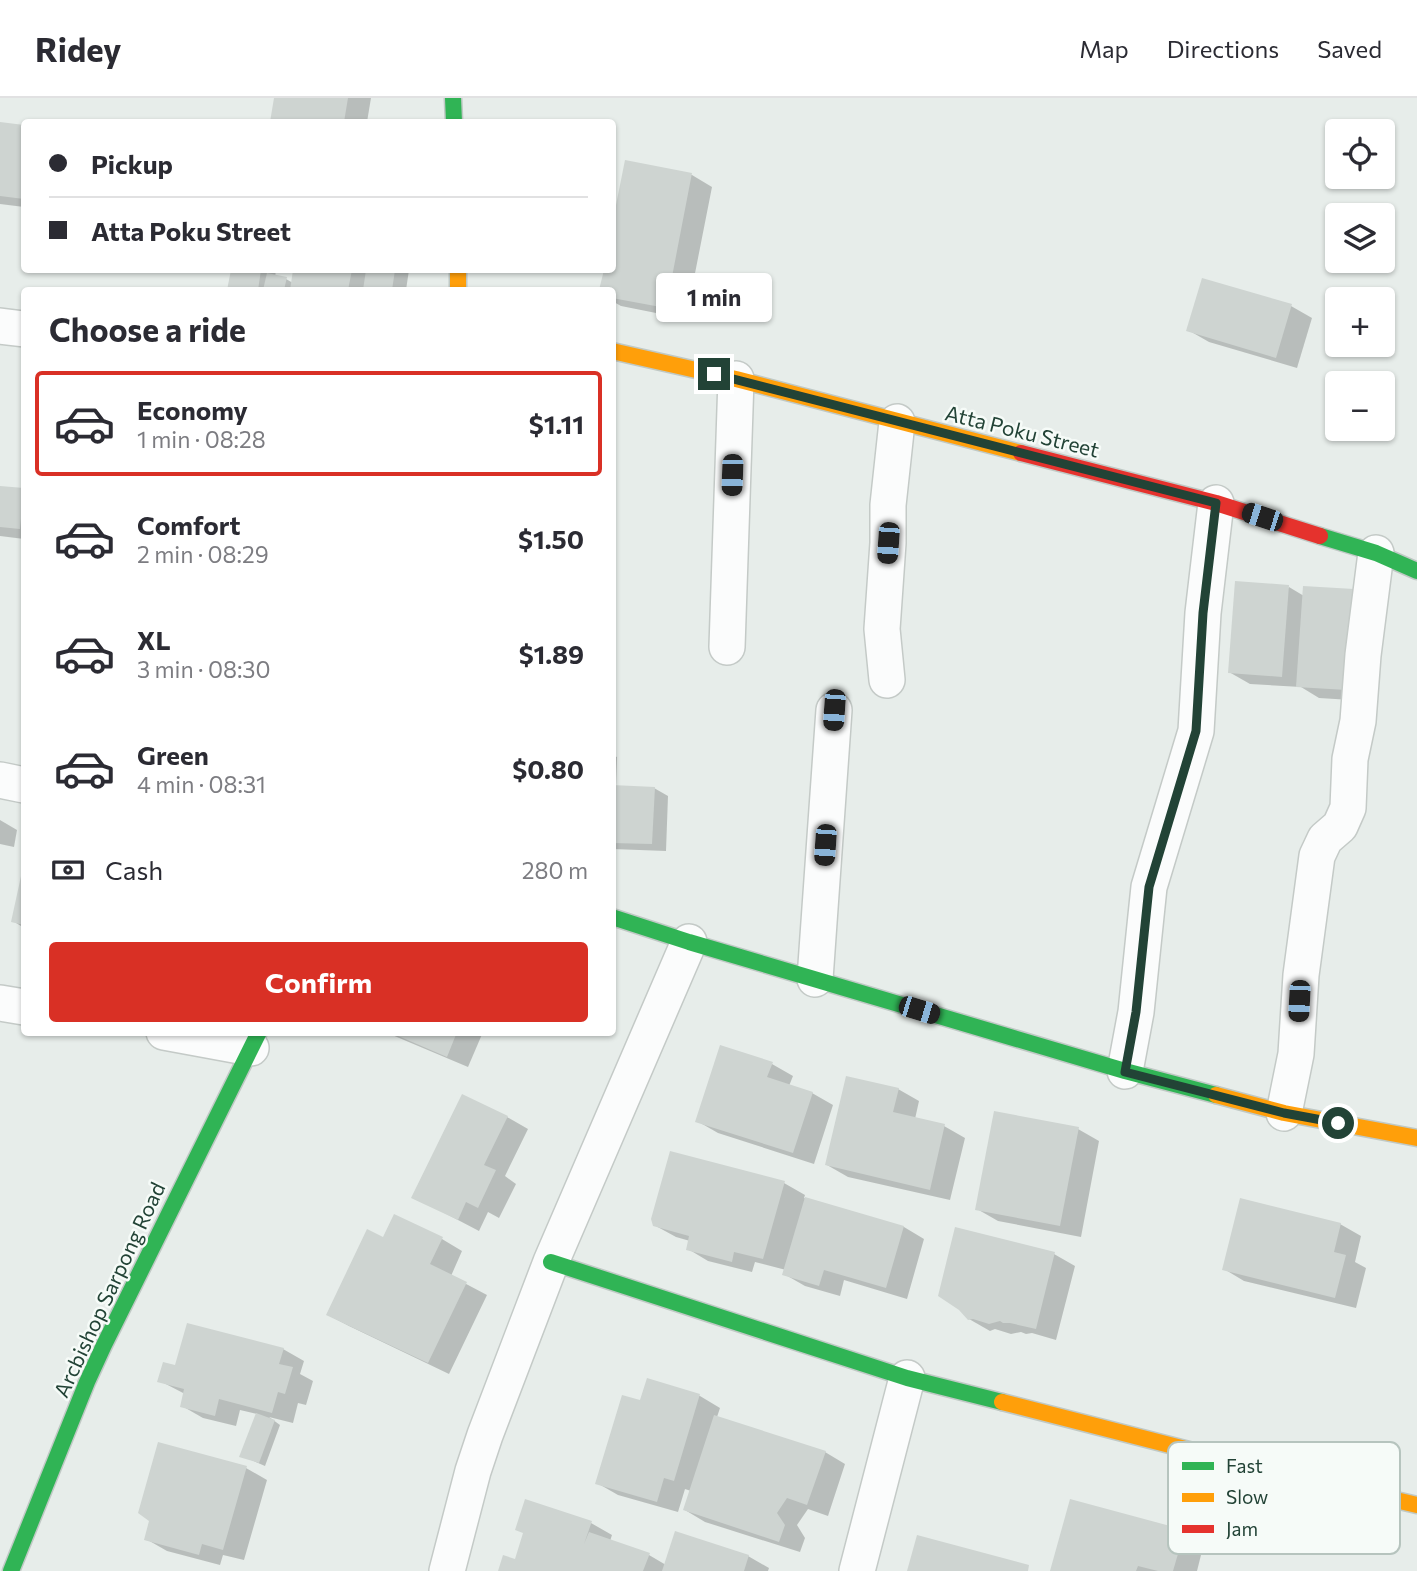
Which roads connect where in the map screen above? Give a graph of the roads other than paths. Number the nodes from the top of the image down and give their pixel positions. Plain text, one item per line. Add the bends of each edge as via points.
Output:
1 (453, 98) edge
2 (453, 119) edge
3 (0, 326) edge
4 (21, 330) edge
5 (616, 352) edge
6 (736, 379) junction
7 (897, 422) junction
8 (1216, 503) junction
9 (1376, 553) junction
10 (1417, 571) edge
11 (727, 647) dead end
12 (887, 680) dead end
13 (834, 710) dead end
14 (0, 780) edge
15 (21, 784) edge
16 (616, 918) edge
17 (689, 942) junction
18 (815, 979) junction
19 (0, 1003) edge
20 (21, 1006) edge
21 (210, 1036) edge
22 (255, 1040) edge
23 (1125, 1072) junction
24 (1284, 1113) junction
25 (1417, 1138) edge
26 (551, 1262) junction
27 (907, 1378) junction
28 (1168, 1445) edge
29 (11, 1571) edge
30 (447, 1571) edge
31 (857, 1571) edge

1 - 2 street
3 - 4 street
5 - 6 street, Atta Poku Street
6 - 7 street, Atta Poku Street
6 - 11 street
7 - 8 street, Atta Poku Street
7 - 12 street via 882,629
8 - 9 street, Atta Poku Street
8 - 23 street via 1196,731 1149,887
9 - 10 street, Atta Poku Street
9 - 24 street via 1348,808 1317,856 1296,1054
13 - 18 street
14 - 15 street
16 - 17 street
17 - 18 street
17 - 26 street
18 - 23 street
19 - 20 street
21 - 22 street
22 - 29 street, Arcbishop Sarpong Road via 99,1357
23 - 24 street
24 - 25 street
26 - 27 street
26 - 30 street via 485,1435
27 - 28 street
27 - 31 street

